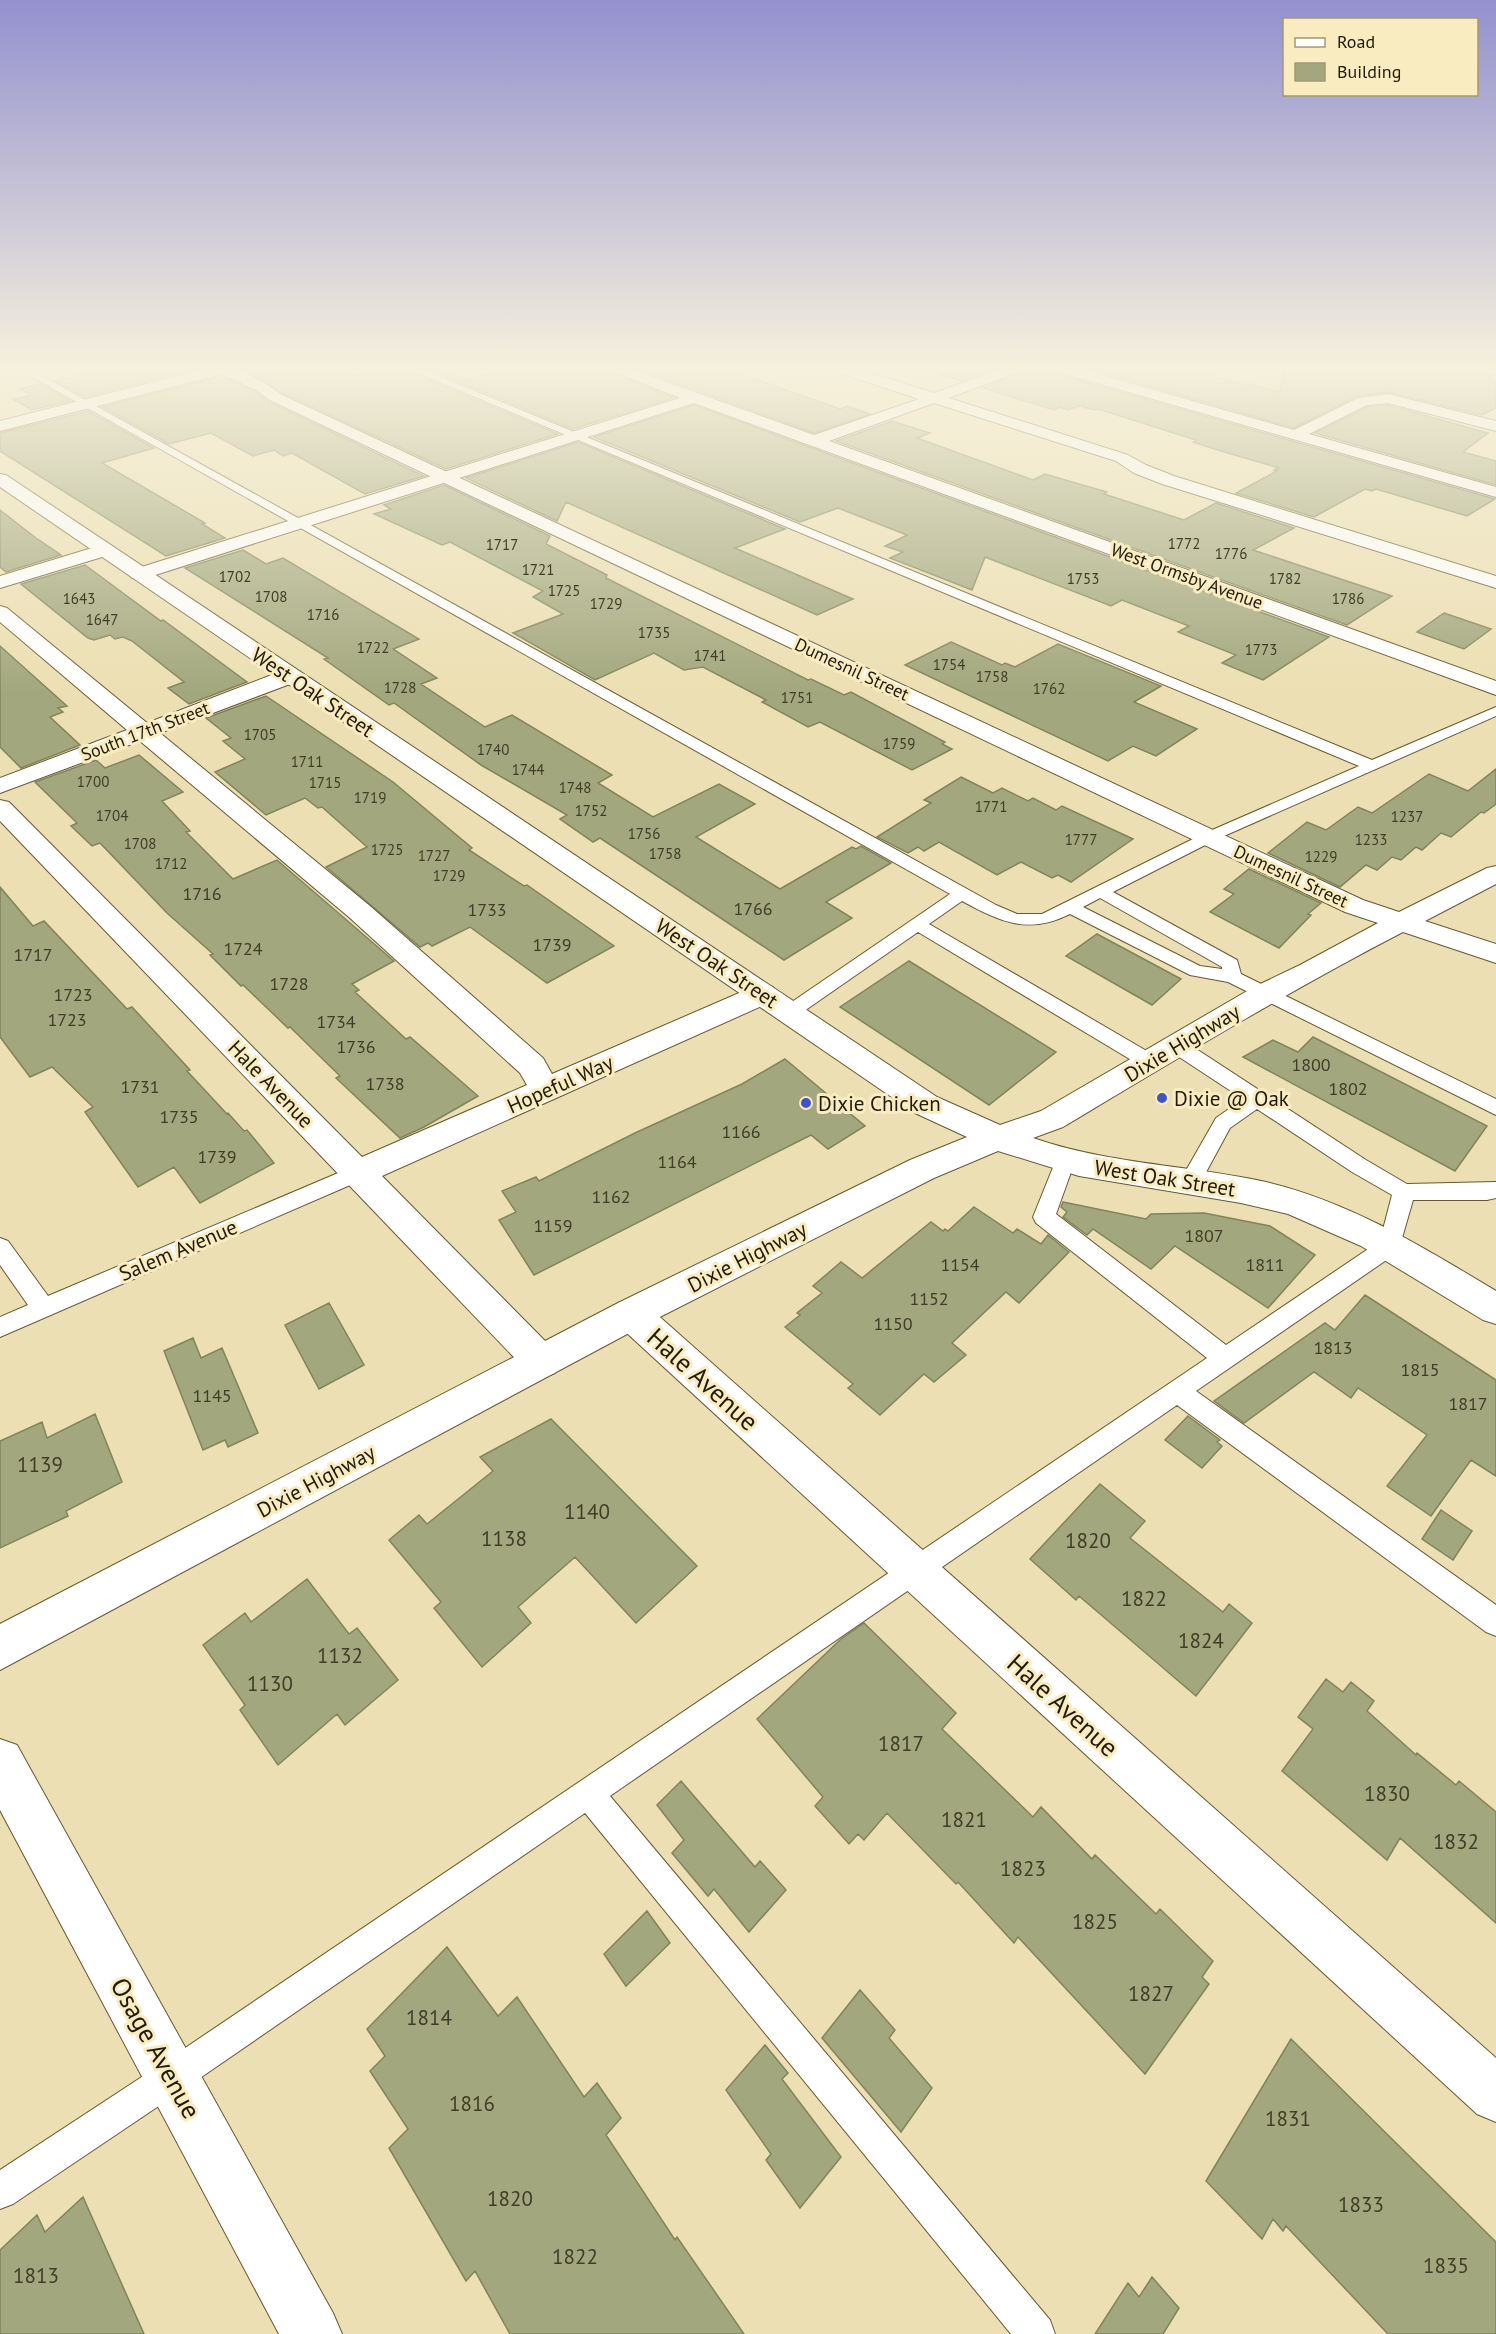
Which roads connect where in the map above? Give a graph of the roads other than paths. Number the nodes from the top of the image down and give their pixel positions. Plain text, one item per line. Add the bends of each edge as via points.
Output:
1 (213, 475) edge
2 (439, 475) edge
3 (455, 475) edge
4 (668, 475) edge
5 (907, 475) edge
6 (1155, 475) edge
7 (1436, 475) edge
8 (446, 478) junction
9 (0, 479) edge
10 (1496, 492) edge
11 (300, 523) junction
12 (105, 550) junction
13 (139, 574) junction
14 (0, 582) edge
15 (1496, 582) edge
16 (0, 612) edge
17 (290, 676) junction
18 (1496, 688) edge
19 (1496, 711) edge
20 (144, 731) junction
21 (1371, 765) junction
22 (0, 786) edge
23 (0, 807) edge
24 (1209, 837) junction
25 (1496, 874) edge
26 (1101, 892) junction
27 (962, 893) junction
28 (1070, 907) junction
29 (1404, 923) junction
30 (917, 924) junction
31 (1496, 954) edge
32 (1231, 970) junction
33 (763, 994) junction
34 (1264, 994) junction
35 (790, 1012) junction
36 (1164, 1054) junction
37 (545, 1091) junction
38 (1257, 1099) junction
39 (1496, 1108) edge
40 (997, 1138) junction
41 (1065, 1161) junction
42 (357, 1173) junction
43 (1191, 1181) junction
44 (1496, 1190) edge
45 (1404, 1192) junction
46 (1390, 1246) junction
47 (0, 1247) edge
48 (43, 1308) junction
49 (1496, 1309) edge
50 (631, 1314) junction
51 (0, 1327) edge
52 (1225, 1358) junction
53 (542, 1362) junction
54 (1177, 1391) junction
55 (914, 1570) junction
56 (1496, 1622) edge
57 (0, 1648) edge
58 (0, 1762) edge
59 (588, 1793) junction
60 (172, 2076) junction
61 (1496, 2095) edge
62 (0, 2191) edge
63 (312, 2334) edge
64 (1036, 2334) edge

1 - 11 lane
2 - 8 street, Dumesnil Street
3 - 8 street
4 - 21 lane
5 - 18 street, West Ormsby Avenue
6 - 15 street
7 - 10 street
8 - 11 street
8 - 24 street, Dumesnil Street
9 - 12 street, West Oak Street
11 - 13 street
11 - 27 lane
12 - 13 street, West Oak Street
12 - 14 street
13 - 17 street, West Oak Street
16 - 20 street
17 - 20 street, South 17th Street
17 - 33 street, West Oak Street
19 - 21 lane
20 - 22 street, South 17th Street
20 - 37 street via 360,912 524,1058
21 - 24 lane
23 - 42 street, Hale Avenue
24 - 26 lane
24 - 29 street, Dumesnil Street via 1354,906
25 - 29 street, Dixie Highway
26 - 28 lane
26 - 32 lane
27 - 28 lane via 1005,917 1024,922 1046,919
27 - 30 lane
28 - 32 lane via 1196,971
29 - 31 street, Dumesnil Street
29 - 34 street, Dixie Highway
30 - 35 lane
30 - 36 lane
32 - 34 lane
33 - 35 street, West Oak Street
33 - 37 street, Hopeful Way
34 - 36 street, Dixie Highway
34 - 39 lane
35 - 40 street, West Oak Street via 926,1105
36 - 38 lane
36 - 40 street, Dixie Highway via 1052,1119
37 - 42 street, Hopeful Way
38 - 43 lane via 1223,1123
38 - 45 lane
40 - 41 street, West Oak Street
40 - 50 street, Dixie Highway via 922,1169
41 - 43 street, West Oak Street
41 - 52 lane via 1044,1217
42 - 48 lane, Salem Avenue
42 - 53 street, Hale Avenue
43 - 46 street, West Oak Street via 1296,1204
44 - 45 lane
45 - 46 lane
46 - 49 street, West Oak Street
46 - 52 lane
47 - 48 lane
48 - 51 lane, Salem Avenue
50 - 53 street, Dixie Highway
50 - 55 street, Hale Avenue
52 - 54 lane
53 - 57 street, Dixie Highway
54 - 55 lane
54 - 56 lane
55 - 59 lane
55 - 61 street, Hale Avenue
58 - 60 street, Osage Avenue
59 - 60 lane
59 - 64 lane
60 - 62 lane
60 - 63 street, Osage Avenue

